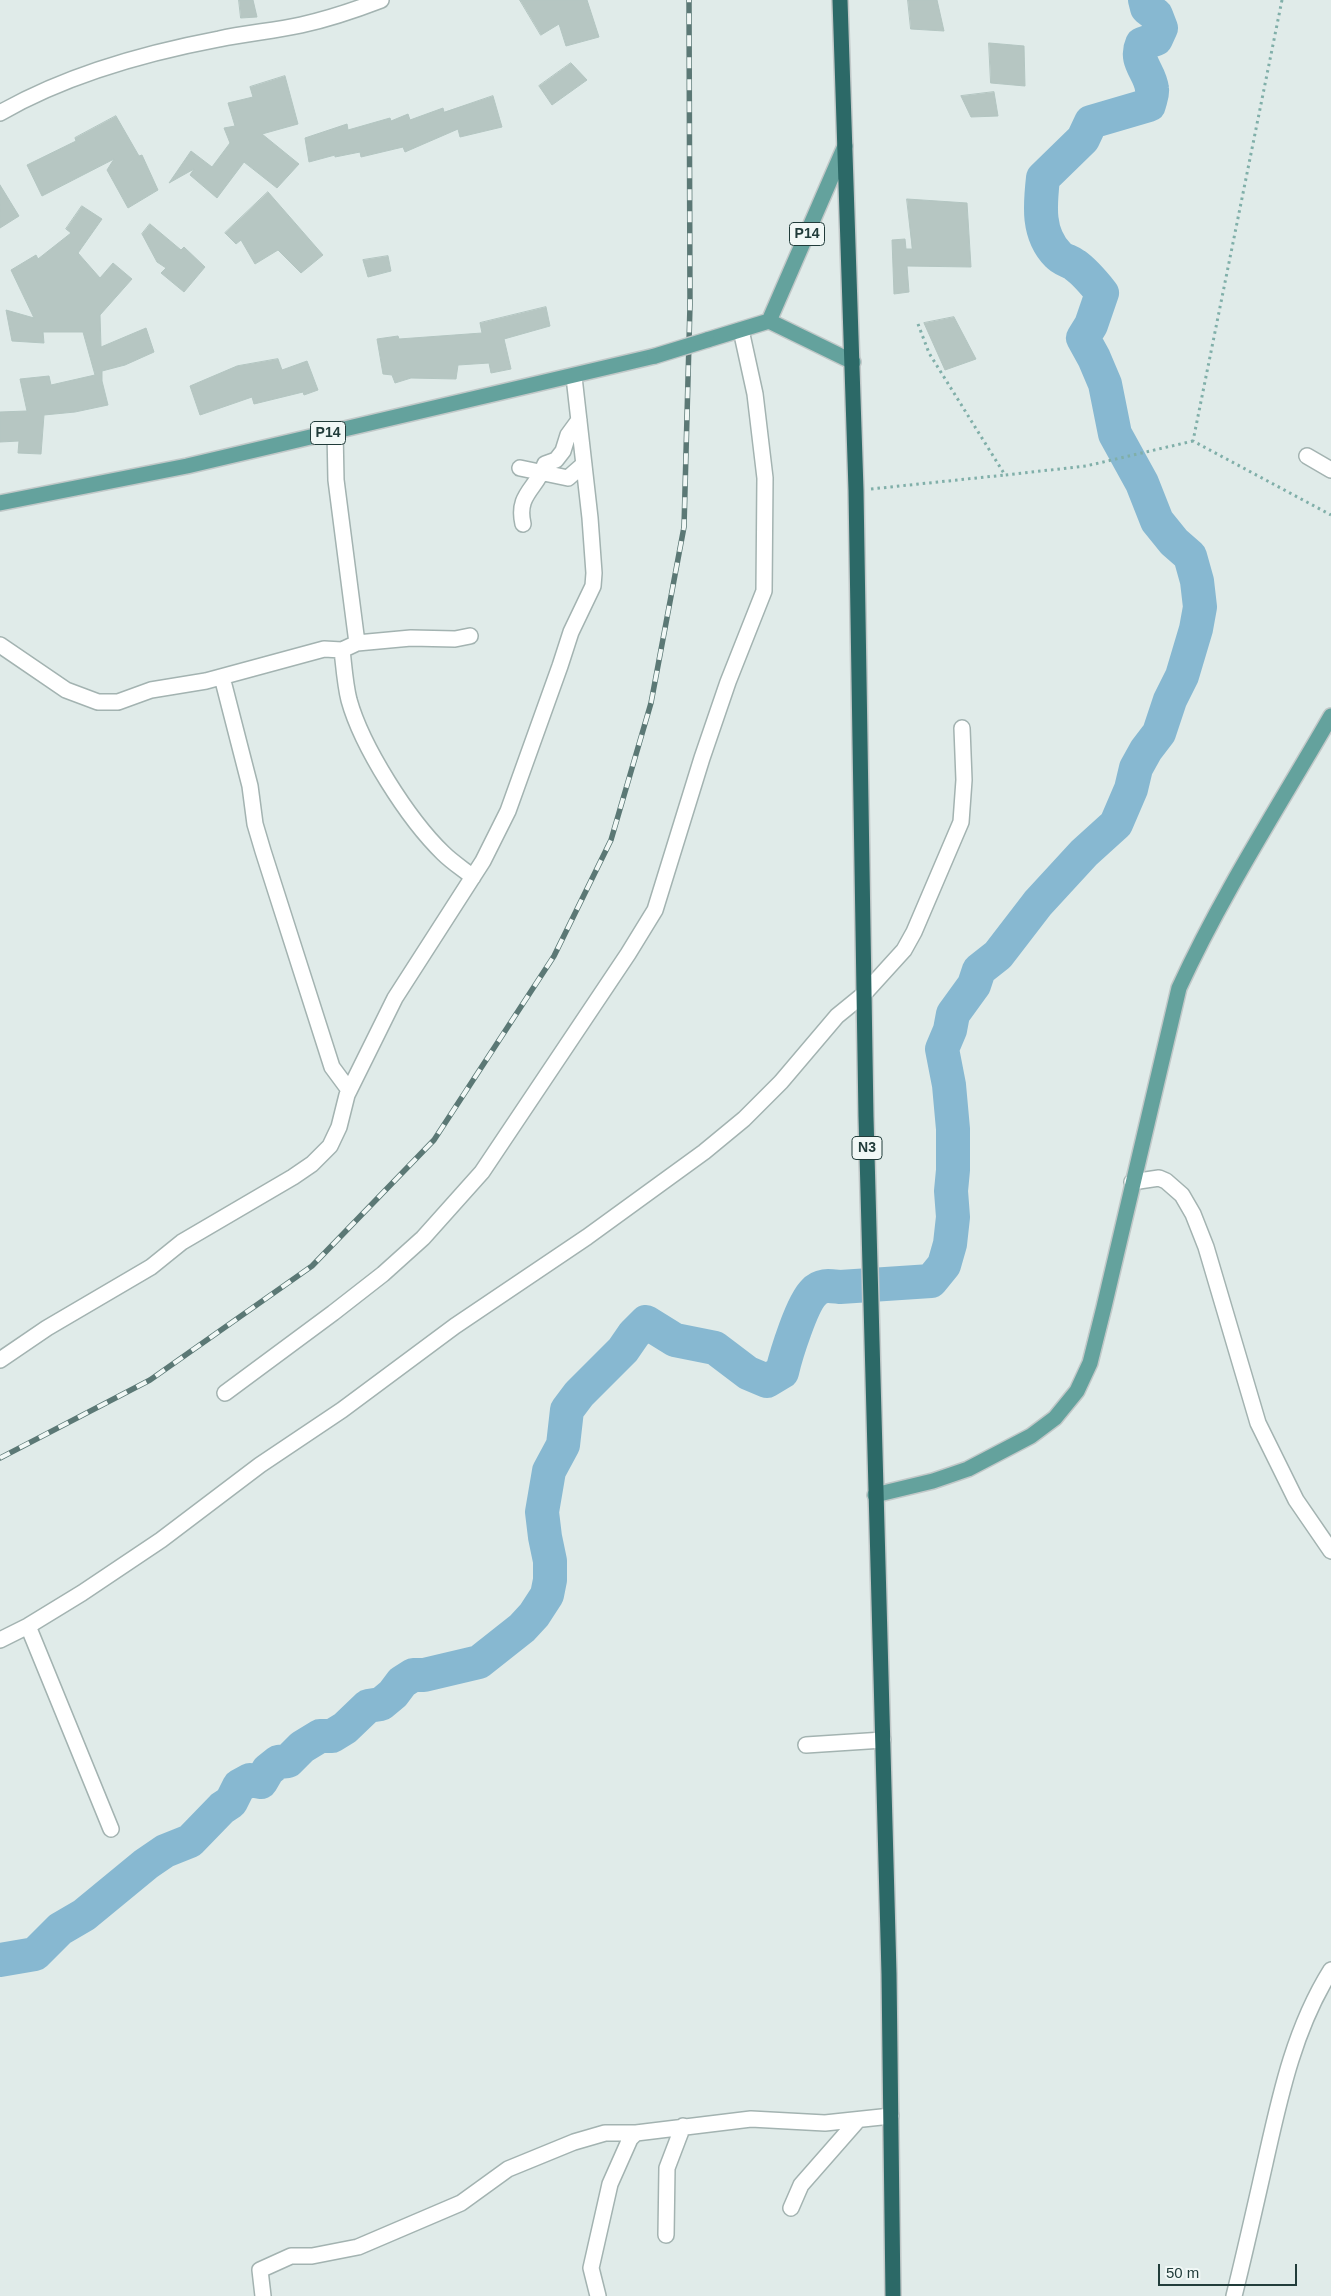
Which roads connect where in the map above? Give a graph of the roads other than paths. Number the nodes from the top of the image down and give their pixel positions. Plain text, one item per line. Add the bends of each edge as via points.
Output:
1 (381, 0) edge
2 (840, 0) edge
3 (0, 113) edge
4 (845, 146) junction
5 (769, 321) junction
6 (741, 330) junction
7 (853, 362) junction
8 (574, 377) junction
9 (579, 420) junction
10 (335, 432) junction
11 (1307, 456) dead end
12 (584, 464) junction
13 (520, 468) dead end
14 (1331, 470) edge
15 (542, 473) junction
16 (0, 503) edge
17 (523, 524) dead end
18 (470, 636) dead end
19 (357, 643) junction
20 (0, 645) edge
21 (342, 650) junction
22 (222, 677) junction
23 (1331, 716) edge
24 (962, 728) dead end
25 (473, 877) junction
26 (864, 994) junction
27 (349, 1090) junction
28 (1132, 1182) junction
29 (0, 1360) edge
30 (225, 1392) dead end
31 (875, 1494) junction
32 (1331, 1551) edge
33 (28, 1626) junction
34 (0, 1640) edge
35 (883, 1740) junction
36 (806, 1746) dead end
37 (111, 1829) dead end
38 (1331, 1970) edge
39 (891, 2116) junction
40 (858, 2120) junction
41 (683, 2126) junction
42 (636, 2133) junction
43 (791, 2208) dead end
44 (666, 2235) dead end
45 (263, 2296) edge
46 (598, 2296) edge
47 (893, 2296) edge
48 (1234, 2296) edge

1 - 3 street via 302,25 216,39 115,65 34,96
2 - 4 highway, N3
4 - 5 main road, P14
4 - 7 highway, N3
5 - 6 main road, P14
5 - 7 main road
6 - 8 main road, P14, bridge
6 - 30 street via 755,394 765,478 764,591 702,758 655,910 482,1172 423,1238 383,1274
7 - 26 highway, N3
8 - 9 street
8 - 10 main road, P14
9 - 12 street
9 - 15 street via 568,435 563,451 556,460 545,464
10 - 16 main road, P14
10 - 19 street via 336,480
11 - 14 street
12 - 15 street via 568,478
12 - 25 street via 593,586 571,632 508,811
13 - 15 street
15 - 17 street via 527,491 520,513
18 - 19 street
19 - 21 street
20 - 22 street via 66,690 98,702 118,702 150,690
21 - 22 street via 324,649
21 - 25 street via 349,698 357,724 377,762 412,819 444,854
22 - 27 street via 263,851 332,1067
23 - 28 main road via 1199,944 1179,988
24 - 26 street via 964,809 958,833 904,950
25 - 27 street via 395,998
26 - 31 highway, N3
26 - 33 street via 837,1016 781,1082 744,1119 704,1152 455,1326 161,1540
27 - 29 street via 330,1146 312,1164 182,1242 151,1267
28 - 31 main road via 1090,1363 1077,1391 1055,1418 1031,1436 968,1469 933,1481
28 - 32 street via 1159,1178 1166,1181 1182,1195 1193,1214 1206,1247 1258,1423 1296,1500
31 - 35 highway, N3
33 - 34 street
33 - 37 street
35 - 36 street
35 - 39 highway, N3
38 - 48 street via 1314,1997 1299,2033
39 - 40 street
39 - 47 highway, N3
40 - 41 street via 825,2124 751,2119
40 - 43 street via 800,2185
41 - 42 street
41 - 44 street via 667,2168
42 - 45 street via 605,2133 508,2169 461,2203 358,2247 312,2256 291,2256 260,2270
42 - 46 street via 630,2139 610,2184 601,2222 591,2268

